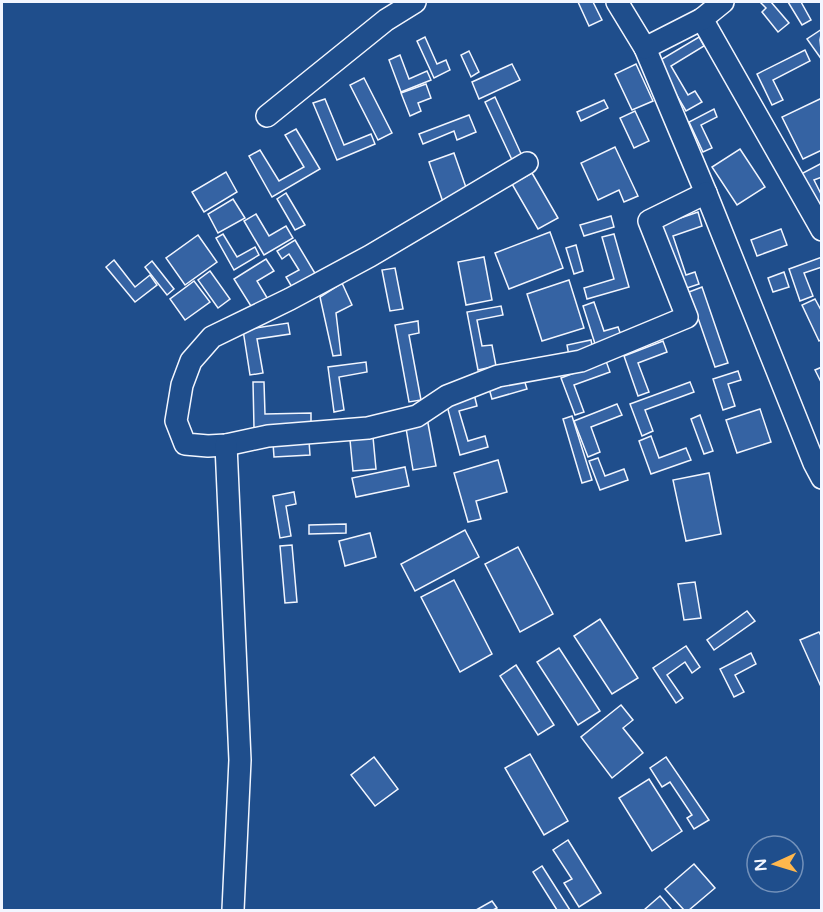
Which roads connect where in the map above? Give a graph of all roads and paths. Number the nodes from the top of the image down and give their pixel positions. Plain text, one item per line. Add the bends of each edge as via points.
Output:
1 (415, 2) edge
2 (617, 2) edge
3 (723, 2) edge
4 (702, 19) junction
5 (645, 48) junction
6 (267, 116) dead end
7 (527, 163) dead end
8 (706, 193) junction
9 (822, 230) edge
10 (226, 445) junction
11 (822, 478) edge
12 (232, 910) edge

1 - 6 street via 386,20
2 - 5 street
3 - 4 street
4 - 5 street
4 - 9 street
5 - 8 street
7 - 10 street via 370,256 212,337 190,361 176,421 185,444
8 - 10 street via 649,221 687,317 581,361 498,376 447,396 417,416 368,428 268,436
8 - 11 street
10 - 12 street via 240,760

